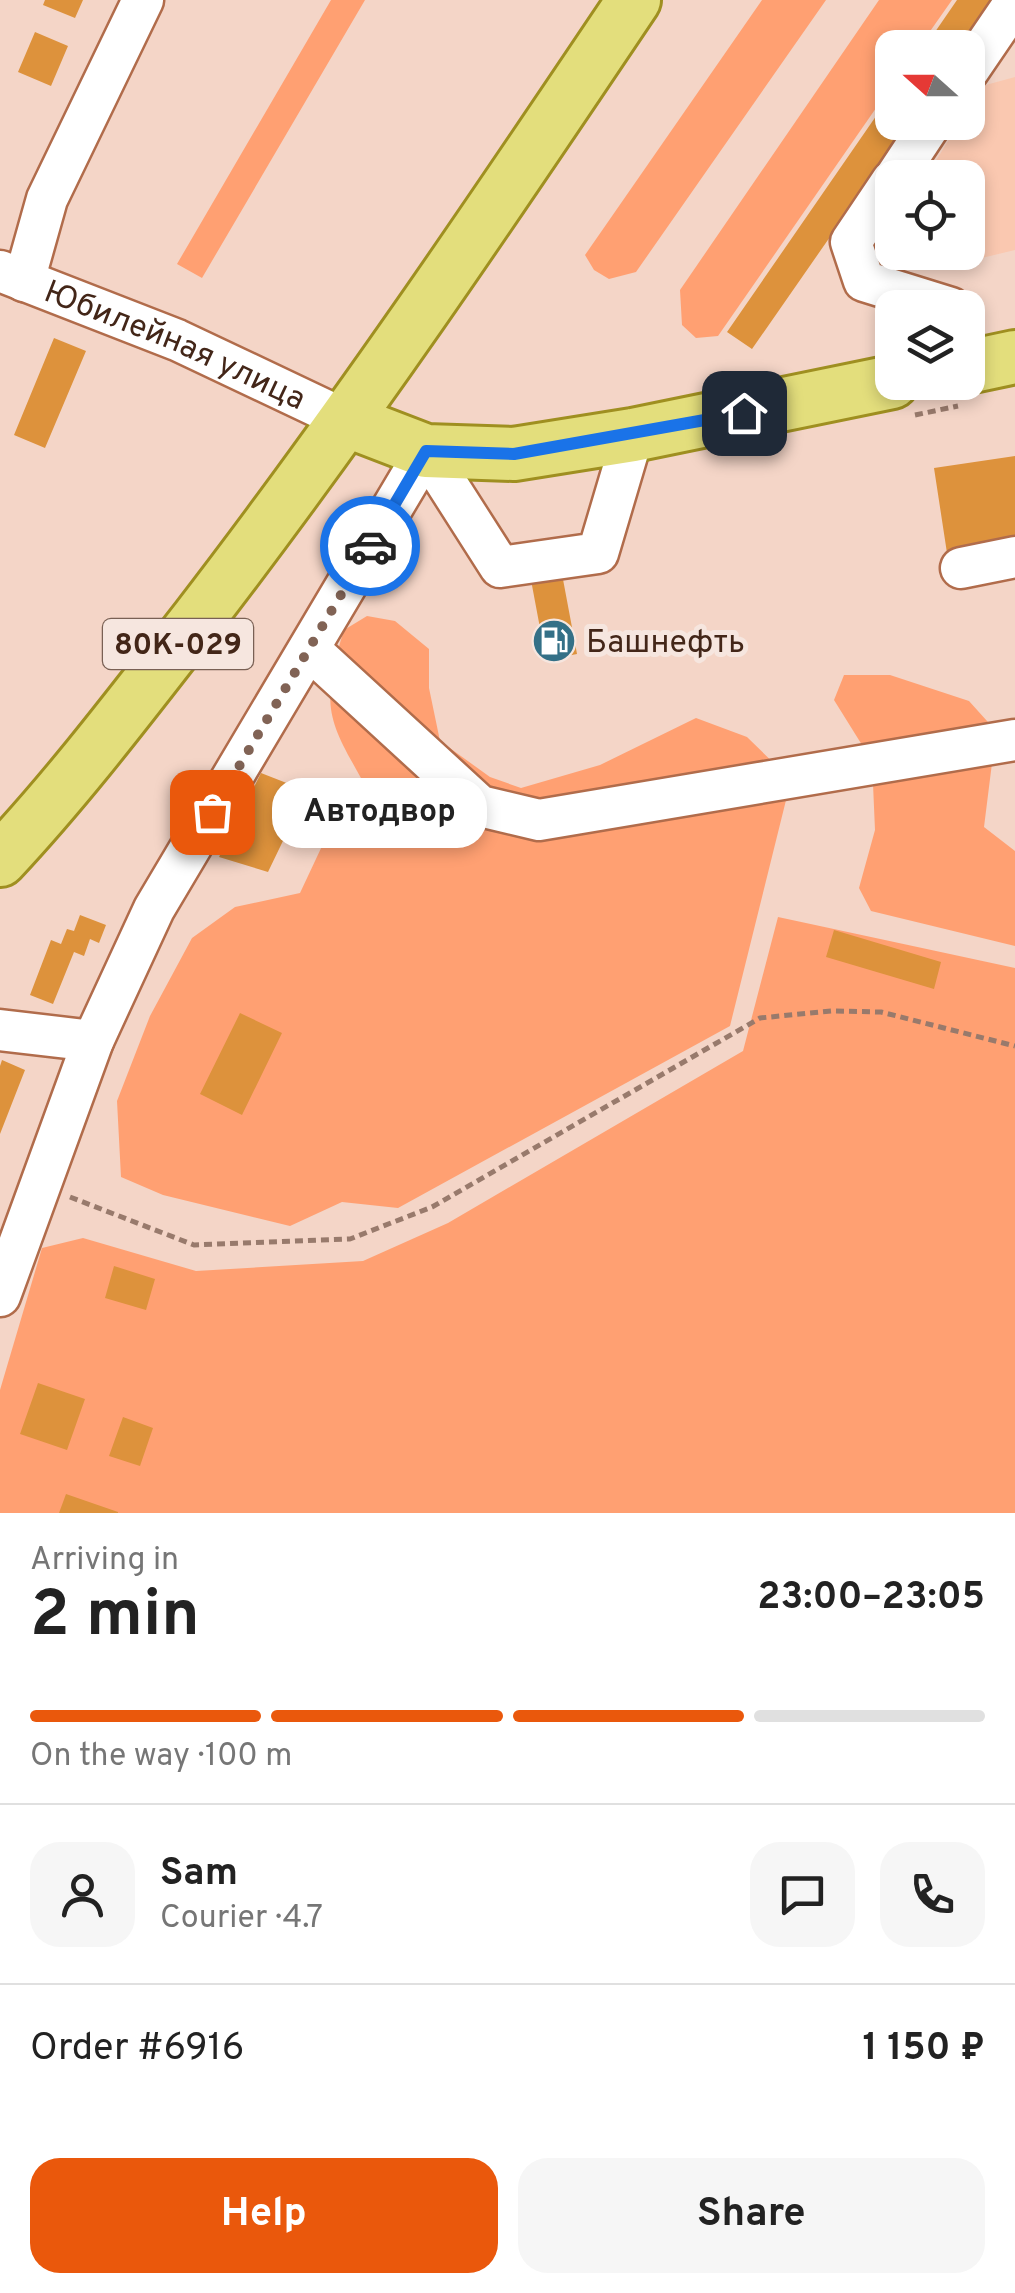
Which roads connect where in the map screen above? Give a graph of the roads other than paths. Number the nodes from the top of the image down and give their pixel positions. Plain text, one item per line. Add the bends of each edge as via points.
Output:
1 (143, 0) edge
2 (634, 0) edge
3 (1015, 2) edge
4 (985, 47) edge
5 (875, 207) edge
6 (12, 276) edge
7 (893, 290) edge
8 (875, 386) edge
9 (348, 422) junction
10 (633, 436) junction
11 (426, 451) junction
12 (1015, 557) edge
13 (961, 568) dead end
14 (308, 650) junction
15 (1015, 740) edge
16 (0, 860) edge
17 (0, 1030) edge
18 (93, 1041) junction
19 (0, 1296) edge

1 - 6 street
2 - 9 main road, 80К-029
3 - 4 street
5 - 7 street via 851,242 864,281
6 - 9 street, Юбилейная улица via 177,340
8 - 10 main road
9 - 11 main road
9 - 16 main road, 80К-029 via 59,798
10 - 11 main road via 514,454
10 - 11 street via 598,553 500,567
11 - 14 street
12 - 13 street
14 - 15 street via 480,806 538,820
14 - 18 street via 154,910
17 - 18 street
18 - 19 street

